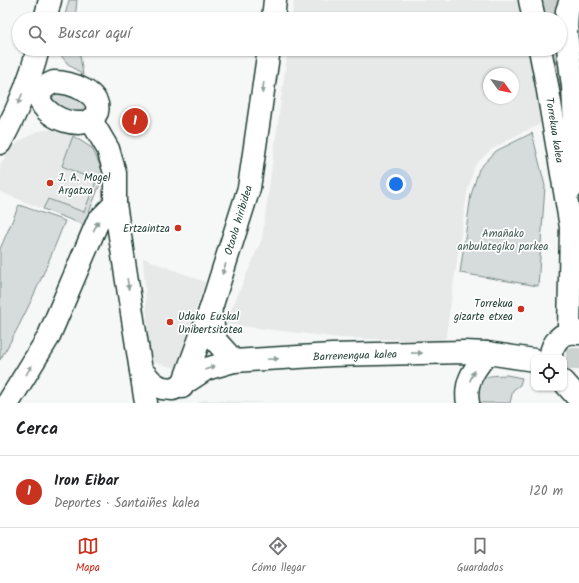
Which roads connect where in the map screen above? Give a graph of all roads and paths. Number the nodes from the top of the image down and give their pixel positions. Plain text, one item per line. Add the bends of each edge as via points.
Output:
1 (50, 0) edge
2 (275, 0) edge
3 (530, 0) edge
4 (571, 0) edge
5 (47, 12) edge
6 (274, 12) edge
7 (533, 12) edge
8 (567, 12) edge
9 (567, 40) edge
10 (267, 56) edge
11 (541, 56) edge
12 (36, 58) edge
13 (43, 97) junction
14 (91, 120) junction
15 (3, 138) edge
16 (115, 204) junction
17 (569, 210) junction
18 (85, 254) junction
19 (125, 262) junction
20 (210, 311) junction
21 (574, 333) edge
22 (487, 353) junction
23 (552, 355) edge
24 (531, 360) edge
25 (234, 361) junction
26 (141, 370) junction
27 (567, 381) edge
28 (579, 382) edge
29 (567, 384) edge
30 (179, 394) edge
31 (579, 399) edge
32 (8, 403) edge
33 (146, 403) edge
34 (468, 403) edge

1 - 5 street
2 - 6 street
3 - 7 street
4 - 8 street
9 - 17 street via 573,86 576,147
10 -> 20 street, Otaola hiribidea via 249,188
11 - 17 street, Torrekua kalea
12 - 13 street
12 -> 15 street
13 - 14 street via 53,116 80,124
13 - 14 street via 46,85 54,82 76,87 96,100 98,107
13 - 15 street
14 - 16 street via 108,149 115,173
18 -> 16 street via 98,222
16 - 19 street
17 - 21 street
18 - 19 street via 94,248 106,248
32 -> 18 street via 48,338
19 -> 26 street
20 - 25 street via 216,341
20 - 30 street, Otaola hiribidea
21 - 23 street via 557,340
22 - 24 street, Barrenengua kalea
25 -> 22 street, Barrenengua kalea via 332,355
34 -> 22 street via 470,376
30 -> 25 street, Barrenengua kalea via 206,369
26 - 30 street via 153,384 173,389
26 - 33 street
27 - 28 street
29 - 31 street

